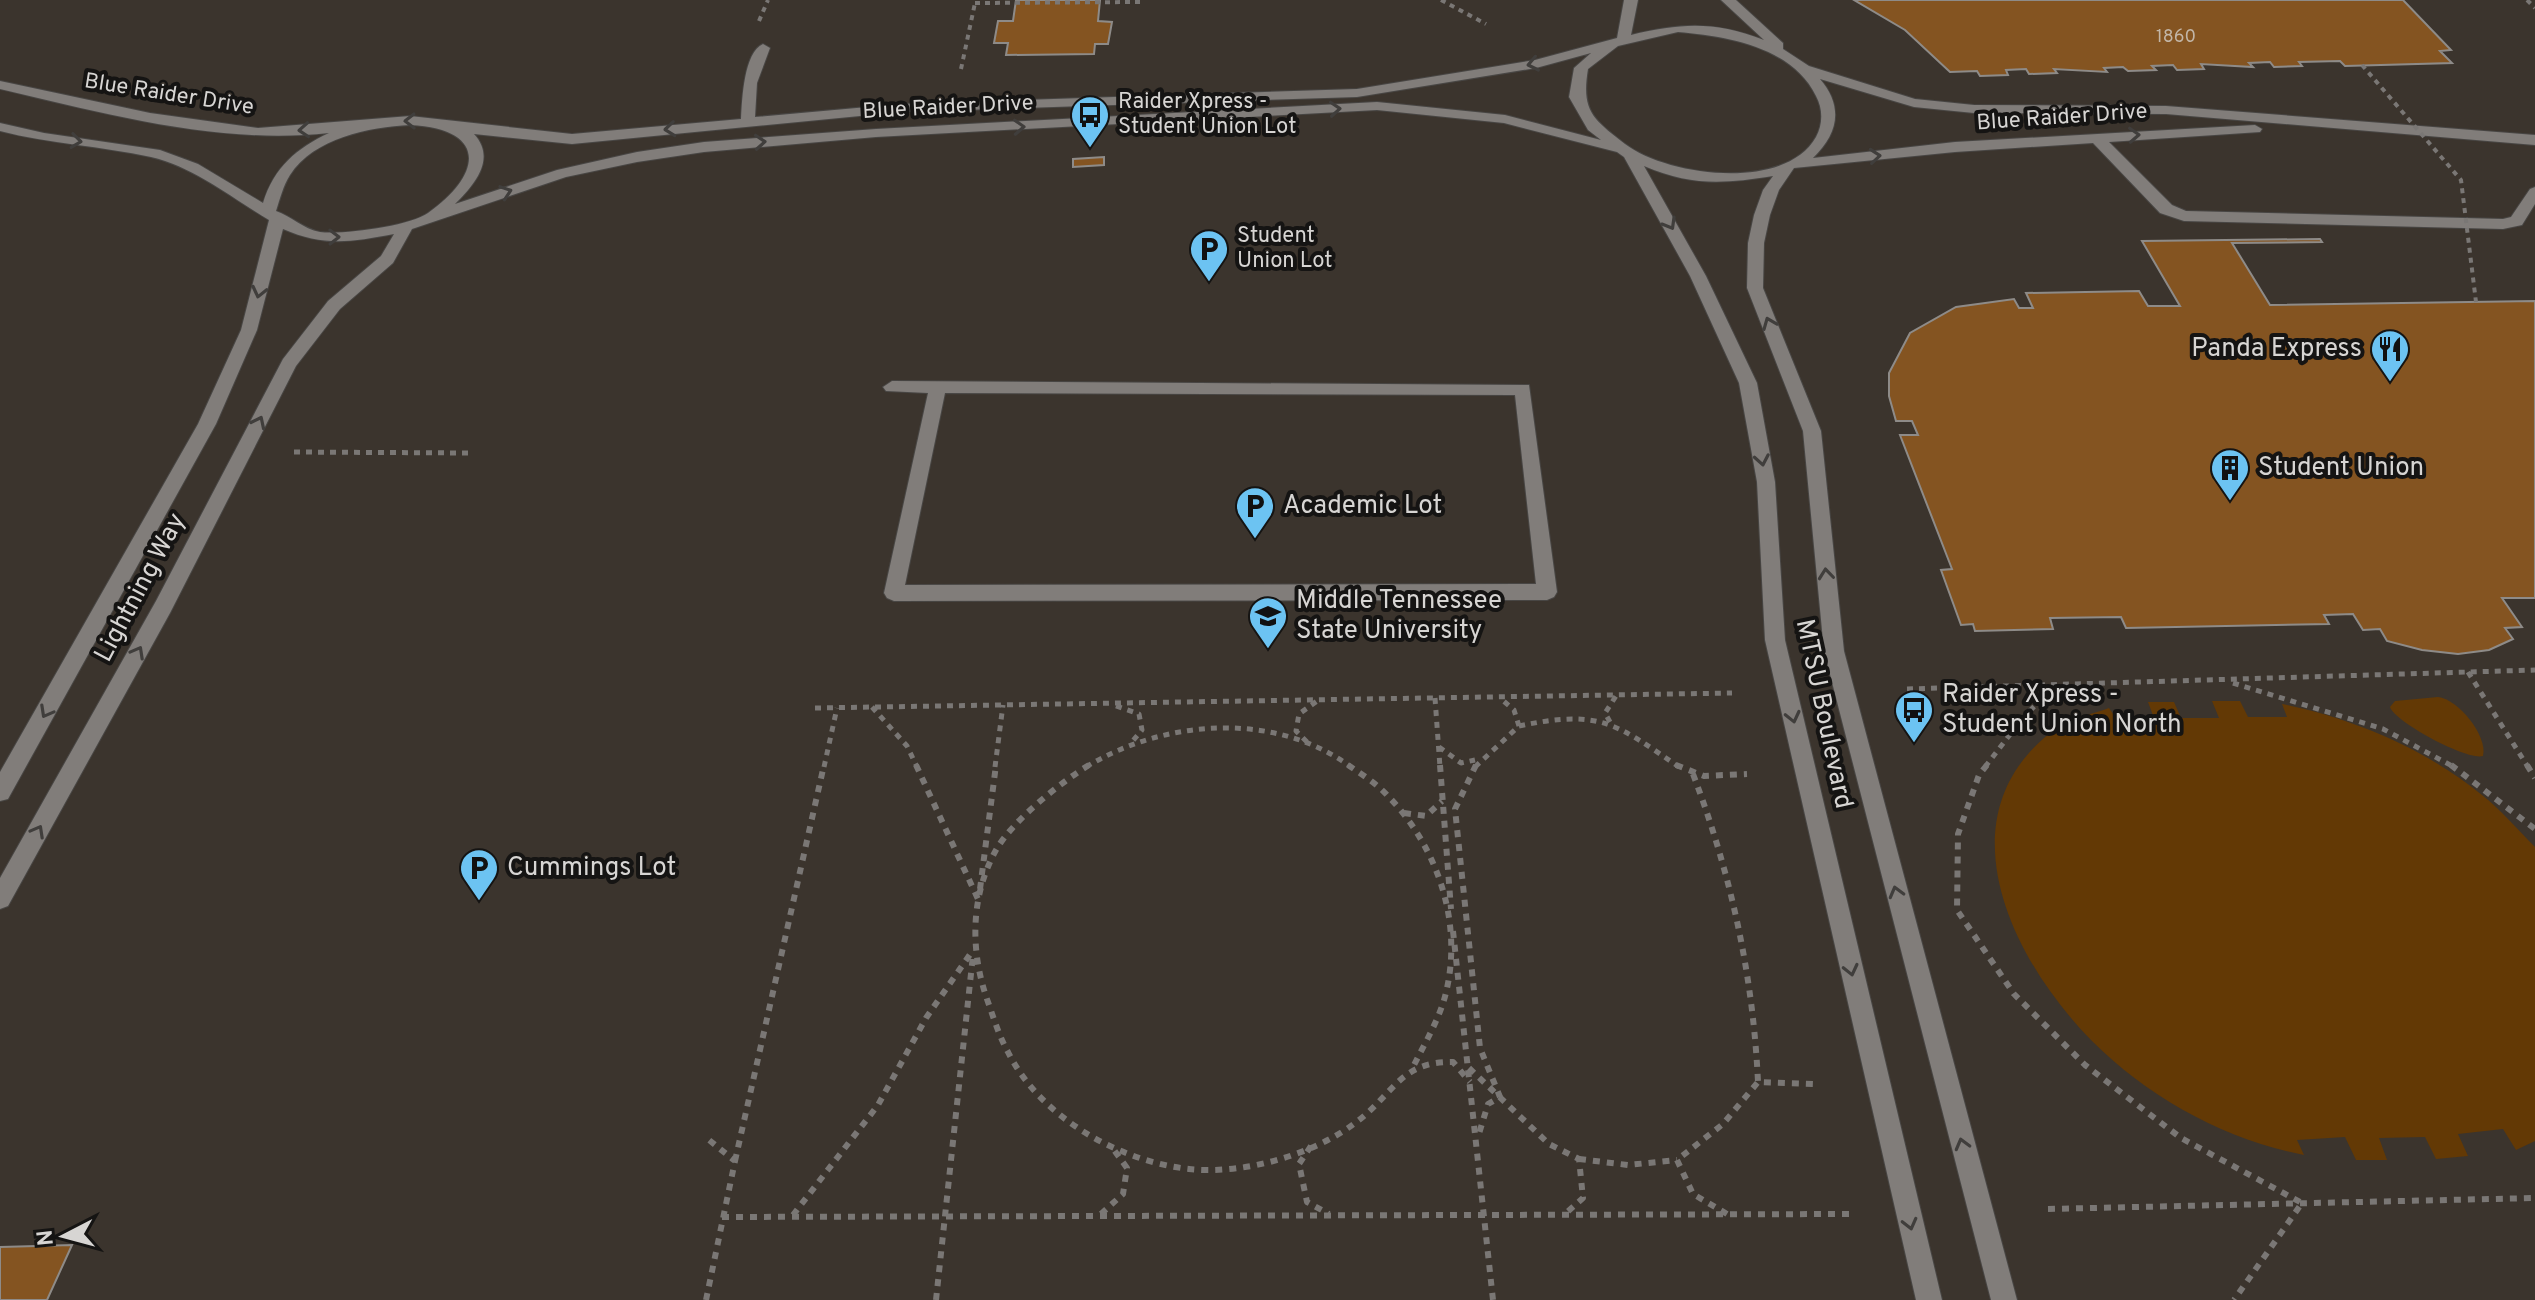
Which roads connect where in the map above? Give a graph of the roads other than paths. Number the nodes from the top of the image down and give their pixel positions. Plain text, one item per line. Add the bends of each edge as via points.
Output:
1 (1631, 0) edge
2 (1728, 0) edge
3 (1624, 38) junction
4 (1608, 44) junction
5 (763, 48) dead end
6 (1792, 59) junction
7 (1806, 70) junction
8 (0, 85) edge
9 (748, 120) junction
10 (381, 122) junction
11 (2331, 126) junction
12 (0, 127) edge
13 (458, 128) junction
14 (2096, 138) junction
15 (2533, 143) edge
16 (1615, 148) junction
17 (1631, 156) junction
18 (1792, 166) junction
19 (2535, 192) edge
20 (273, 213) junction
21 (432, 217) junction
22 (406, 226) junction
23 (892, 387) dead end
24 (938, 387) junction
25 (8, 766) edge
26 (0, 792) edge
27 (0, 899) edge
28 (1929, 1300) edge
29 (2004, 1300) edge

1 - 3 street
2 - 6 street
3 - 4 street
3 - 6 street via 1678,28 1719,32 1758,42
4 -> 9 street, Blue Raider Drive via 1536,64 1357,93 928,107
4 - 16 street via 1586,60 1575,81 1576,104 1590,127
5 - 9 street via 750,83
6 - 7 street
7 - 11 street, Blue Raider Drive via 1924,104 2166,110
7 - 18 street via 1825,93 1829,130 1820,147
10 -> 8 street, Blue Raider Drive via 242,132
9 -> 13 street, Blue Raider Drive via 572,139
13 -> 10 street, Blue Raider Drive via 437,122
10 - 20 street, Lightning Way via 323,142 291,163 274,188
14 -> 11 street, Blue Raider Drive
11 - 15 street, Blue Raider Drive
12 -> 20 street via 155,153 193,167
13 - 21 street via 477,155 471,175
18 -> 14 street, Blue Raider Drive
14 - 19 street via 2166,209 2184,216 2503,224 2516,221
16 - 17 street
21 -> 16 street, Blue Raider Drive via 562,173 637,157 876,133 1377,106 1505,119
17 - 18 street via 1687,175 1727,179
17 -> 28 street, MTSU Boulevard via 1698,276 1748,383 1766,482 1775,640
29 -> 18 street, MTSU Boulevard via 1834,651 1812,431 1755,288 1762,215 1771,190
20 -> 22 street, Blue Raider Drive via 318,237
20 -> 25 street, Lightning Way via 249,330 207,424
21 - 22 street, Blue Raider Drive
27 -> 22 street, Lightning Way via 163,607 289,363 334,305 387,259
23 - 24 street
24 - 24 street via 1523,389 1547,592 894,593
25 - 26 street, Lightning Way

